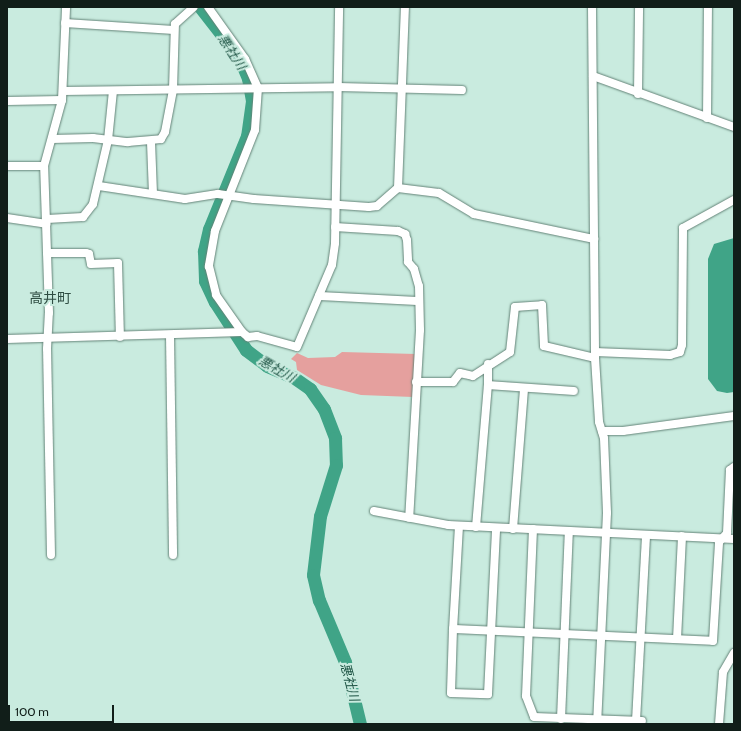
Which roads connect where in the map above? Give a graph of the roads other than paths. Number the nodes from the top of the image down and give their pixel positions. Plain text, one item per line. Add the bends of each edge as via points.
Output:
1 (66, 7) edge
2 (208, 7) edge
3 (339, 7) edge
4 (405, 7) edge
5 (592, 7) edge
6 (639, 7) edge
7 (708, 7) edge
8 (194, 8) edge
9 (65, 23) junction
10 (174, 30) junction
11 (593, 76) junction
12 (338, 87) junction
13 (256, 88) junction
14 (401, 89) junction
15 (173, 90) junction
16 (462, 90) dead end
17 (63, 91) junction
18 (113, 91) junction
19 (638, 94) junction
20 (62, 100) junction
21 (7, 101) edge
22 (707, 118) junction
23 (734, 127) edge
24 (52, 139) junction
25 (108, 140) junction
26 (151, 142) junction
27 (7, 166) edge
28 (44, 166) junction
29 (99, 186) junction
30 (398, 188) junction
31 (153, 193) junction
32 (230, 195) junction
33 (734, 200) edge
34 (336, 205) junction
35 (7, 218) edge
36 (47, 221) junction
37 (336, 227) junction
38 (594, 239) junction
39 (47, 253) junction
40 (319, 296) junction
41 (418, 301) junction
42 (241, 332) junction
43 (170, 335) junction
44 (120, 337) junction
45 (48, 338) junction
46 (7, 339) edge
47 (595, 355) junction
48 (488, 364) junction
49 (416, 382) junction
50 (488, 385) junction
51 (524, 388) junction
52 (574, 391) dead end
53 (734, 416) edge
54 (602, 431) junction
55 (734, 467) edge
56 (374, 511) dead end
57 (408, 518) junction
58 (458, 526) junction
59 (476, 527) junction
60 (496, 528) junction
61 (513, 528) junction
62 (533, 529) junction
63 (569, 531) junction
64 (606, 533) junction
65 (646, 534) junction
66 (682, 536) junction
67 (722, 538) junction
68 (734, 538) edge
69 (173, 555) dead end
70 (51, 556) dead end
71 (453, 628) junction
72 (491, 630) junction
73 (528, 632) junction
74 (564, 634) junction
75 (601, 636) junction
76 (640, 638) junction
77 (677, 639) junction
78 (734, 653) edge
79 (561, 718) junction
80 (597, 722) edge
81 (719, 724) edge

1 - 9 street
2 - 13 street via 245,59
3 - 12 street
4 - 14 street
5 - 11 street
6 - 19 street
7 - 22 street
8 - 10 street via 178,19
9 - 10 street
9 - 17 street
10 - 15 street
11 - 19 street
11 - 38 street
12 - 13 street
12 - 14 street
12 - 34 street
13 - 15 street
13 - 32 street via 255,130
14 - 16 street
14 - 30 street
15 - 18 street
15 - 26 street via 164,136
17 - 18 street
17 - 20 street
18 - 25 street
19 - 22 street
20 - 21 street
20 - 24 street
22 - 23 street
24 - 25 street
24 - 28 street
25 - 26 street
25 - 29 street
26 - 31 street
27 - 28 street
28 - 36 street
29 - 31 street
29 - 36 street via 93,204 84,217
30 - 34 street via 377,206
30 - 38 street via 439,193 474,214
31 - 32 street via 185,199 218,194
32 - 34 street
32 - 42 street via 216,231 209,266 216,295
33 - 47 street via 683,228 680,352 670,355
34 - 37 street
35 - 36 street
36 - 39 street
37 - 40 street via 332,265
37 - 41 street via 398,231 405,234 408,262 414,269 419,286
38 - 47 street
39 - 44 street via 86,253 89,254 90,264 118,263
39 - 45 street
40 - 41 street
40 - 42 street via 297,347 257,336 248,337
41 - 49 street via 420,330
42 - 43 street
43 - 44 street
43 - 69 street
44 - 45 street
45 - 46 street
45 - 70 street
47 - 48 street via 544,346 542,305 537,305 515,307 510,352
47 - 54 street via 599,422
48 - 49 street via 472,376 460,373 453,382
48 - 50 street
49 - 57 street
50 - 51 street
50 - 59 street
51 - 52 street
51 - 61 street
53 - 54 street via 623,431
54 - 64 street
55 - 67 street via 730,470 727,533
56 - 57 street
57 - 58 street
58 - 59 street
58 - 71 street
59 - 60 street
60 - 61 street
60 - 72 street
61 - 62 street
62 - 63 street
62 - 73 street
63 - 64 street
63 - 74 street
64 - 65 street
64 - 75 street
65 - 66 street
65 - 76 street
66 - 67 street
66 - 77 street
67 - 68 street
67 - 77 street via 719,542 713,641
71 - 72 street
71 - 72 street via 451,693 488,694
72 - 73 street
73 - 74 street
73 - 79 street via 526,696 534,717
74 - 75 street
74 - 79 street
75 - 76 street
75 - 80 street
76 - 77 street
76 - 80 street via 639,721
78 - 81 street via 723,672
79 - 80 street

